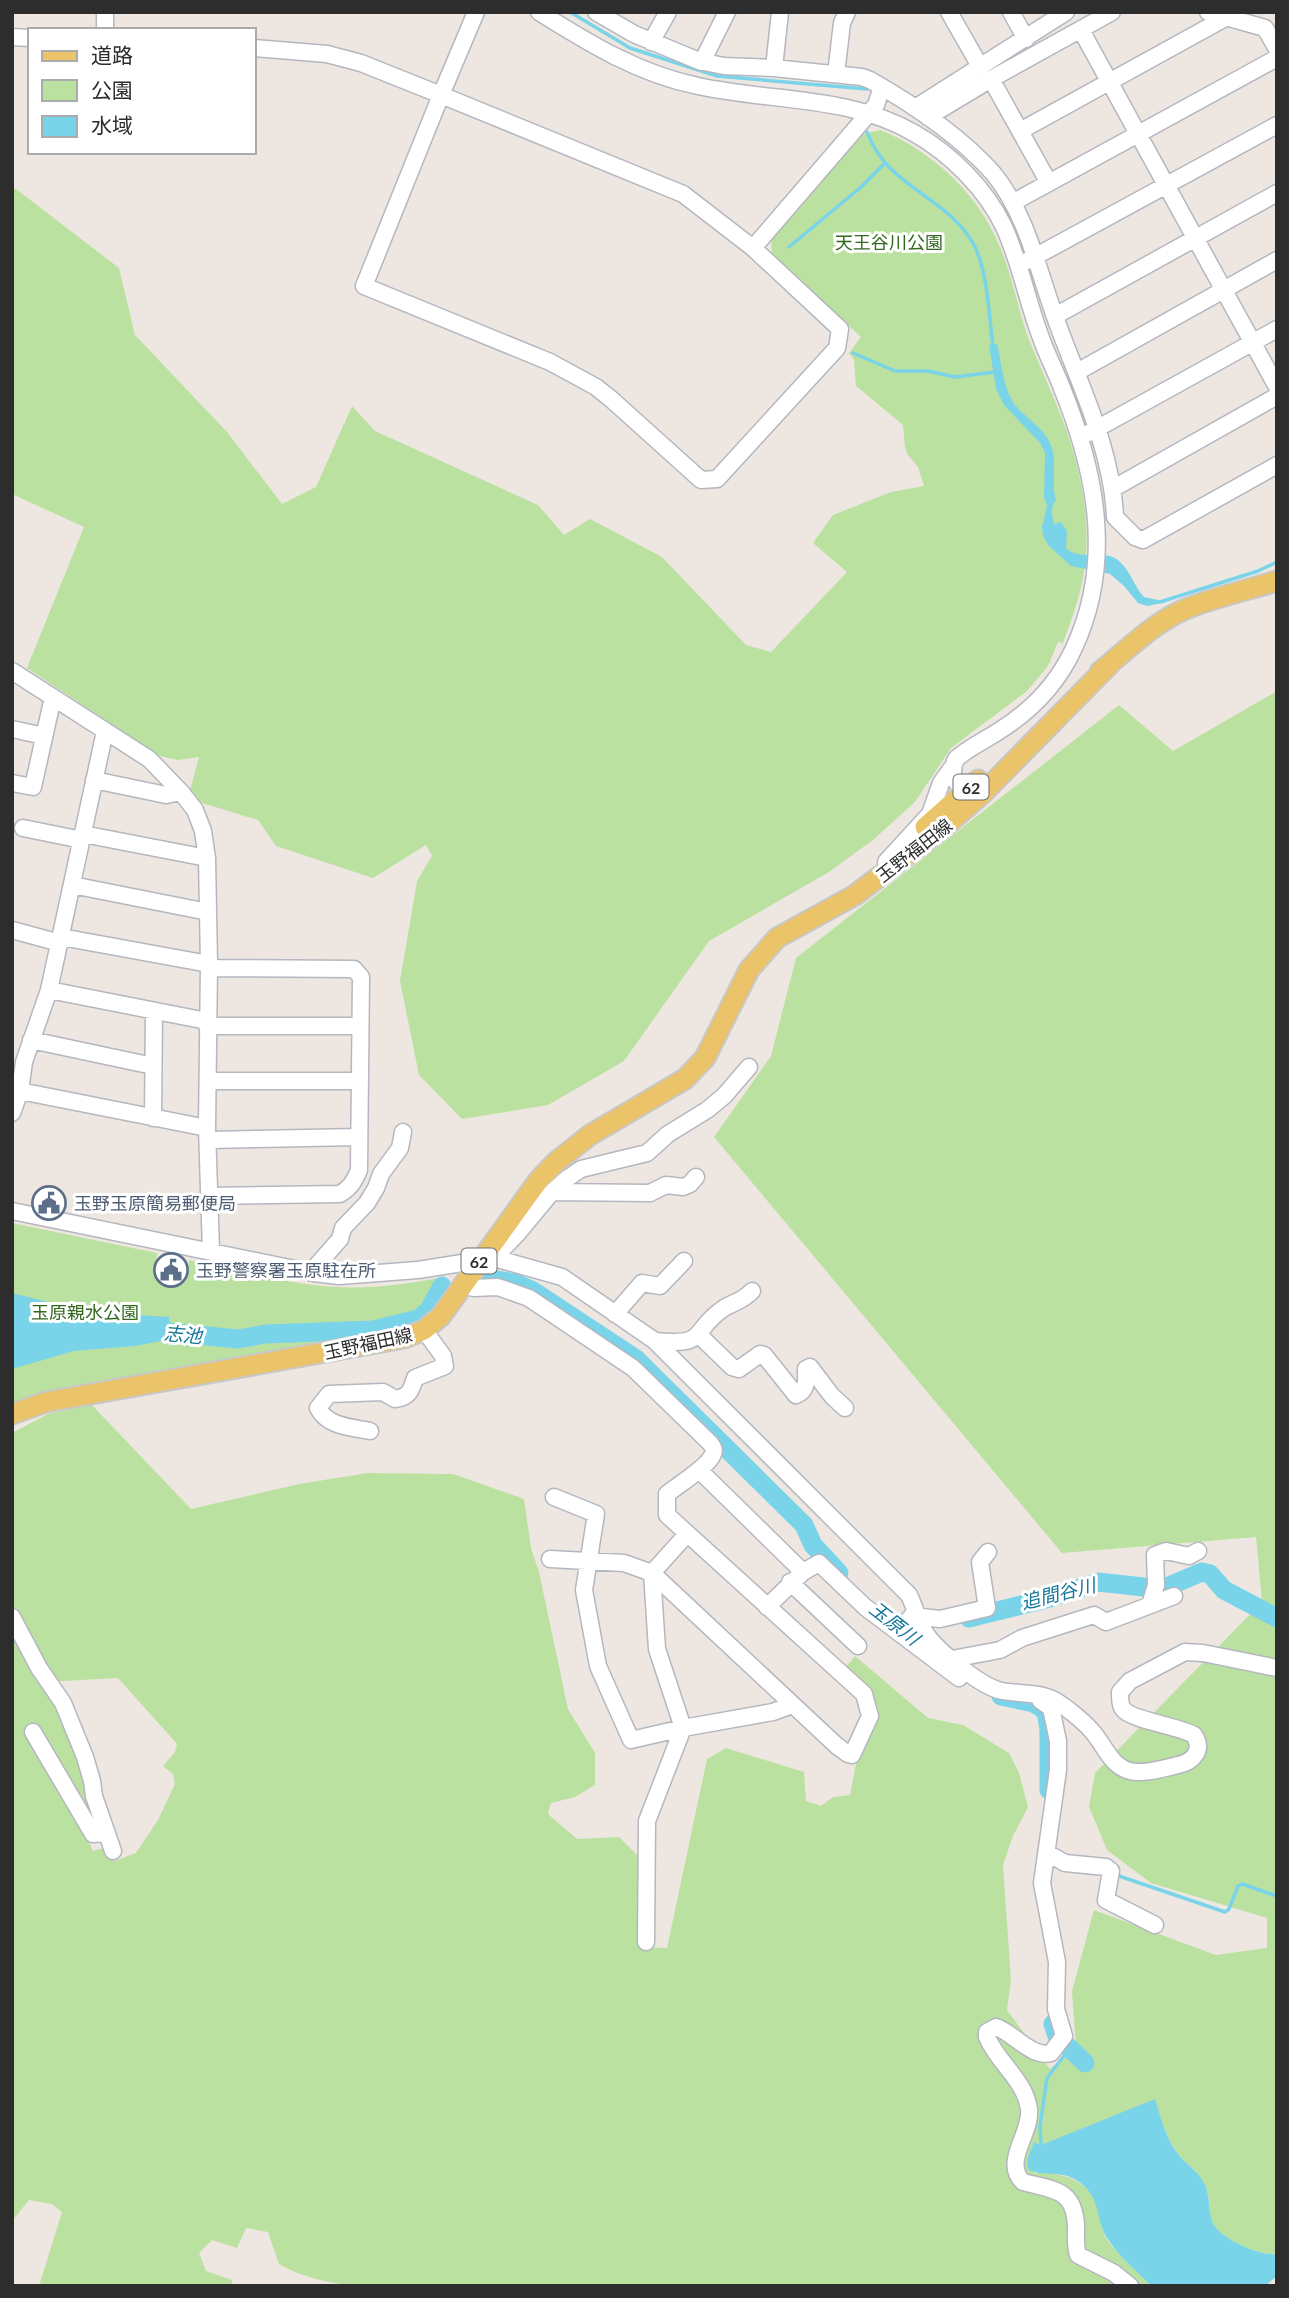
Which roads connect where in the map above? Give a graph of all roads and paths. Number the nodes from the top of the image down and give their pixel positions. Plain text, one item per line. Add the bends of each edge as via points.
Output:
1 (476, 12) edge
2 (539, 12) edge
3 (668, 12) edge
4 (727, 12) edge
5 (780, 12) edge
6 (847, 12) edge
7 (949, 12) edge
8 (1012, 12) edge
9 (1066, 12) edge
10 (1112, 12) edge
11 (1208, 12) edge
12 (602, 14) edge
13 (1227, 17) junction
14 (1081, 30) junction
15 (1026, 39) junction
16 (651, 42) junction
17 (256, 48) edge
18 (1277, 49) edge
19 (1277, 58) edge
20 (702, 62) junction
21 (774, 68) junction
22 (986, 73) junction
23 (836, 74) junction
24 (1109, 83) junction
25 (882, 87) junction
26 (441, 95) junction
27 (868, 113) junction
28 (922, 113) junction
29 (1277, 125) edge
30 (1020, 131) junction
31 (1137, 134) junction
32 (1049, 183) junction
33 (1165, 186) junction
34 (1277, 193) edge
35 (1014, 202) junction
36 (1195, 239) junction
37 (753, 248) junction
38 (1035, 256) junction
39 (1277, 260) edge
40 (1018, 265) junction
41 (1223, 290) junction
42 (1055, 316) junction
43 (1277, 329) edge
44 (1252, 342) junction
45 (1077, 372) junction
46 (1277, 387) edge
47 (1277, 396) edge
48 (1097, 429) junction
49 (1081, 437) junction
50 (1277, 465) edge
51 (1114, 488) junction
52 (1097, 516) junction
53 (1115, 517) junction
54 (1277, 581) edge
55 (12, 671) edge
56 (53, 697) junction
57 (12, 729) edge
58 (105, 731) junction
59 (44, 736) junction
60 (951, 769) junction
61 (94, 780) junction
62 (12, 783) edge
63 (181, 792) junction
64 (969, 797) junction
65 (23, 828) dead end
66 (82, 837) junction
67 (207, 858) junction
68 (886, 862) junction
69 (72, 885) junction
70 (830, 908) junction
71 (208, 912) junction
72 (12, 930) edge
73 (60, 940) junction
74 (209, 964) junction
75 (49, 990) junction
76 (154, 1012) junction
77 (207, 1023) junction
78 (360, 1026) junction
79 (32, 1040) junction
80 (18, 1060) edge
81 (153, 1066) junction
82 (749, 1068) dead end
83 (208, 1081) junction
84 (359, 1081) junction
85 (20, 1091) junction
86 (12, 1113) edge
87 (153, 1118) junction
88 (403, 1132) dead end
89 (208, 1134) junction
90 (359, 1137) junction
91 (696, 1177) dead end
92 (552, 1192) junction
93 (210, 1196) junction
94 (12, 1211) edge
95 (211, 1251) junction
96 (487, 1258) junction
97 (684, 1261) dead end
98 (311, 1272) junction
99 (464, 1285) junction
100 (752, 1291) dead end
101 (615, 1314) junction
102 (424, 1330) junction
103 (699, 1335) junction
104 (655, 1341) junction
105 (845, 1408) dead end
106 (12, 1414) edge
107 (370, 1431) dead end
108 (699, 1470) junction
109 (554, 1497) dead end
110 (687, 1534) junction
111 (1199, 1551) dead end
112 (988, 1552) dead end
113 (550, 1559) dead end
114 (588, 1561) junction
115 (652, 1573) junction
116 (797, 1577) junction
117 (1154, 1593) junction
118 (1174, 1596) dead end
119 (767, 1607) junction
120 (12, 1617) edge
121 (921, 1623) junction
122 (901, 1628) junction
123 (858, 1646) dead end
124 (945, 1660) junction
125 (1277, 1668) edge
126 (1032, 1696) junction
127 (792, 1705) junction
128 (683, 1728) junction
129 (33, 1732) dead end
130 (105, 1833) junction
131 (113, 1851) dead end
132 (1047, 1853) junction
133 (1155, 1925) dead end
134 (646, 1942) dead end
135 (1130, 2286) edge

1 - 26 street
2 - 27 street via 623,61 671,79
3 - 16 street
4 - 20 street
5 - 21 street
6 - 23 street
7 - 22 street
8 - 15 street
9 - 15 street
10 - 14 street
11 - 13 street
12 - 16 street
13 - 18 street via 1265,28
13 - 24 street
14 - 22 street
14 - 24 street
15 - 22 street
16 - 20 street
17 - 26 street via 361,62
19 - 31 street
20 - 21 street
21 - 23 street
22 - 28 street
22 - 30 street
23 - 25 street via 862,77
24 - 30 street
24 - 31 street
25 - 27 street
25 - 28 street
26 - 37 street via 683,194
26 - 37 street via 364,285 577,376 611,399 701,480 717,479 837,348 840,336 840,329
27 - 37 street
27 - 40 street via 915,133 970,178 1003,226
28 - 35 street via 976,155
29 - 33 street
30 - 32 street
31 - 32 street
31 - 33 street
32 - 35 street
33 - 36 street
33 - 38 street
34 - 36 street
35 - 38 street
36 - 41 street
36 - 42 street
38 - 40 street
38 - 42 street
39 - 41 street
40 - 49 street via 1040,338
41 - 44 street
41 - 45 street
42 - 45 street
43 - 44 street
44 - 46 street
44 - 48 street
45 - 48 street
47 - 51 street
48 - 49 street
48 - 51 street
49 - 52 street
50 - 53 street via 1143,540
51 - 53 street
52 - 53 street
52 - 60 street via 1096,564 1085,619 1056,680 1023,714 965,751
54 - 64 main road, 玉野福田線 / 62 via 1187,608 1146,633
55 - 56 street
56 - 58 street
56 - 59 street
57 - 59 street
58 - 61 street
58 - 63 street via 149,759
59 - 62 street via 33,787
60 - 64 street
60 - 68 street via 930,814
61 - 63 street via 166,795
61 - 66 street
63 - 67 street via 195,810
64 - 68 main road, 玉野福田線 / 62
64 - 70 main road, 玉野福田線 / 62 via 943,828 855,895
65 - 66 street
66 - 67 street
66 - 69 street
67 - 71 street
68 - 70 main road, 玉野福田線 / 62
69 - 71 street
69 - 73 street
70 - 96 main road, 玉野福田線 / 62 via 778,938 749,970 697,1069 566,1153 538,1181
71 - 74 street
72 - 73 street
73 - 74 street
73 - 75 street
74 - 77 street
74 - 78 street via 215,968 354,969 360,977
75 - 76 street
75 - 79 street
76 - 77 street
76 - 81 street
77 - 78 street
77 - 83 street
78 - 84 street
79 - 80 street
79 - 81 street
80 - 85 street
81 - 87 street
82 - 92 street via 724,1096 647,1153 581,1169
83 - 84 street
83 - 89 street
84 - 90 street
85 - 86 street
85 - 87 street
87 - 89 street
88 - 98 street via 400,1148 367,1203 342,1228 340,1239
89 - 90 street
89 - 93 street
90 - 93 street via 359,1170 340,1194
91 - 92 street via 690,1184 666,1185 650,1193
92 - 96 street via 518,1233
93 - 95 street
94 - 95 street
95 - 98 street
96 - 98 street via 366,1275
96 - 99 main road, 玉野福田線 / 62
96 - 101 street via 562,1277
97 - 101 street via 660,1286 642,1283
99 - 102 main road, 玉野福田線 / 62
99 - 108 street via 498,1287 529,1298 632,1368 710,1443 713,1455
100 - 103 street via 721,1311
101 - 104 street
102 - 106 main road, 玉野福田線 / 62 via 404,1338 46,1402
102 - 107 street via 445,1366 415,1378 403,1398 383,1392 329,1394 321,1401 318,1408 327,1419
103 - 104 street via 687,1342
103 - 105 street via 739,1370 764,1355 796,1395 806,1386 806,1369 810,1367
104 - 121 street via 909,1595
108 - 110 street via 667,1494 667,1515
108 - 116 street
109 - 114 street via 596,1514
110 - 115 street
110 - 119 street
111 - 117 street via 1189,1556 1166,1551 1155,1555
112 - 121 street via 980,1562 987,1608
113 - 114 street
114 - 115 street via 624,1563
114 - 128 street via 584,1590 598,1665 631,1740
115 - 127 street
115 - 128 street via 657,1649
116 - 119 street
116 - 122 street via 819,1563 865,1607
116 - 123 street
117 - 118 street
117 - 124 street via 1106,1622 1094,1615 1021,1638 1000,1650
119 - 127 street via 864,1694 870,1716 852,1755
120 - 130 street via 63,1703 85,1757
121 - 122 street via 912,1616
121 - 124 street
122 - 124 street
124 - 126 street via 992,1688
125 - 126 street via 1185,1652 1124,1685 1120,1702 1127,1713 1186,1730 1197,1740 1192,1759 1148,1771 1117,1765 1091,1730 1056,1701
126 - 132 street via 1051,1707 1058,1741
127 - 128 street
128 - 134 street via 647,1821
129 - 130 street via 93,1834
130 - 131 street
132 - 133 street via 1065,1863 1106,1867 1111,1873 1106,1900
132 - 135 street via 1042,1883 1057,1962 1061,2040 1051,2053 1038,2053 996,2027 987,2032 989,2043 1019,2085 1029,2110 1015,2160 1017,2172 1023,2182 1065,2196 1076,2210 1078,2255

